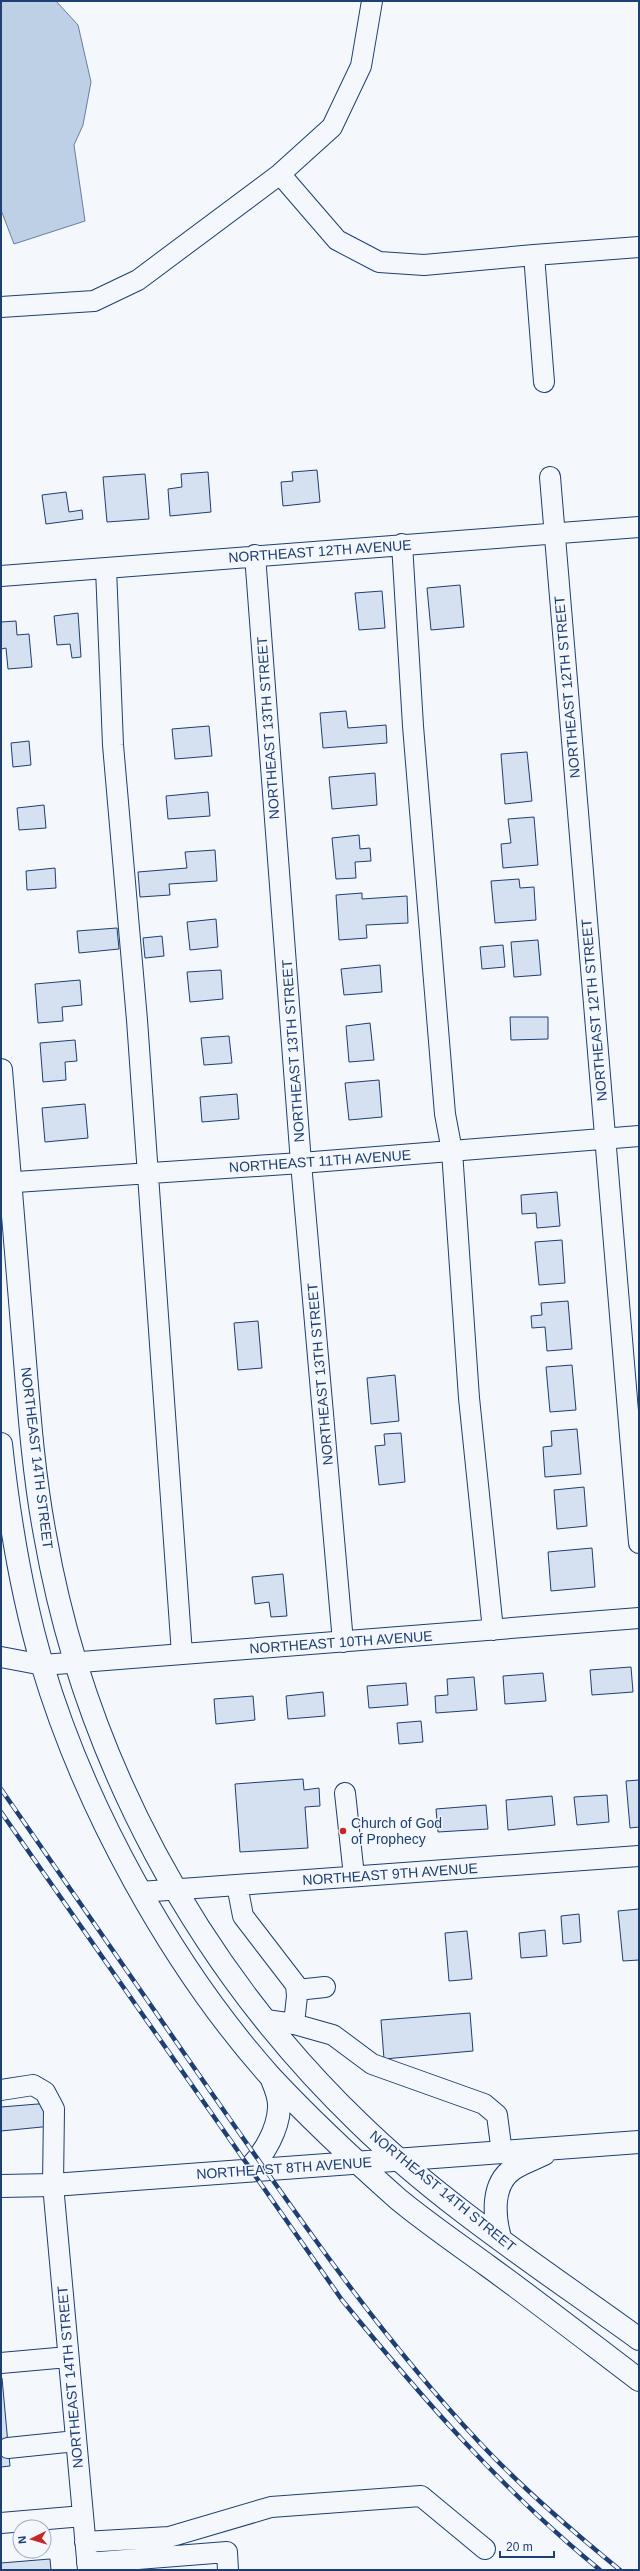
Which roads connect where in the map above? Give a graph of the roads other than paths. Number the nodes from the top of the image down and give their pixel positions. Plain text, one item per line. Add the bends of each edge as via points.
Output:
1 (372, 1) edge
2 (280, 174) junction
3 (639, 247) edge
4 (534, 255) junction
5 (1, 307) edge
6 (544, 382) dead end
7 (550, 477) dead end
8 (639, 527) edge
9 (555, 533) junction
10 (402, 544) junction
11 (255, 555) junction
12 (106, 568) junction
13 (1, 576) edge
14 (1, 1070) edge
15 (639, 1136) edge
16 (605, 1139) junction
17 (452, 1151) junction
18 (302, 1163) junction
19 (147, 1173) junction
20 (5, 1182) edge
21 (1, 1444) edge
22 (639, 1543) edge
23 (639, 1618) edge
24 (493, 1630) junction
25 (343, 1642) junction
26 (182, 1654) junction
27 (1, 1657) edge
28 (76, 1663) junction
29 (42, 1665) junction
30 (345, 1793) dead end
31 (639, 1856) edge
32 (354, 1876) junction
33 (237, 1885) junction
34 (176, 1889) junction
35 (140, 1892) junction
36 (325, 1987) dead end
37 (297, 1990) junction
38 (266, 2020) junction
39 (294, 2024) junction
40 (271, 2076) junction
41 (1, 2090) edge
42 (639, 2142) edge
43 (555, 2149) junction
44 (502, 2153) junction
45 (400, 2160) junction
46 (358, 2163) junction
47 (249, 2170) junction
48 (52, 2185) junction
49 (1, 2186) edge
50 (500, 2238) junction
51 (639, 2339) edge
52 (68, 2357) junction
53 (1, 2363) edge
54 (639, 2380) edge
55 (76, 2441) junction
56 (8, 2448) dead end
57 (83, 2516) junction
58 (1, 2523) edge
59 (85, 2542) junction
60 (485, 2548) dead end
61 (88, 2567) edge
62 (228, 2570) edge

1 - 2 street via 361,66 332,127
2 - 4 street via 337,240 380,262 424,265
2 - 5 street via 138,280 94,301
3 - 4 street
4 - 6 street
7 - 9 street, NORTHEAST 12TH STREET
8 - 9 street, NORTHEAST 12TH AVENUE
9 - 10 street, NORTHEAST 12TH AVENUE
9 - 16 street, NORTHEAST 12TH STREET
10 - 11 street, NORTHEAST 12TH AVENUE
10 - 17 street via 413,726 445,1114
11 - 12 street, NORTHEAST 12TH AVENUE
11 - 18 street, NORTHEAST 13TH STREET
12 - 13 street, NORTHEAST 12TH AVENUE
12 - 19 street via 113,745 137,1020
14 - 20 main road, NORTHEAST 14TH STREET
15 - 16 street, NORTHEAST 11TH AVENUE
16 - 17 street, NORTHEAST 11TH AVENUE
16 - 22 street, NORTHEAST 12TH STREET
17 - 18 street, NORTHEAST 11TH AVENUE
17 - 24 street via 469,1398
18 - 19 street, NORTHEAST 11TH AVENUE
18 - 25 street, NORTHEAST 13TH STREET
19 - 20 street, NORTHEAST 11TH AVENUE
19 - 26 street
20 - 28 main road, NORTHEAST 14TH STREET via 38,1491 51,1570
21 - 29 main road, NORTHEAST 14TH STREET via 6,1496 18,1563
23 - 24 street, NORTHEAST 10TH AVENUE
24 - 25 street, NORTHEAST 10TH AVENUE
25 - 26 street, NORTHEAST 10TH AVENUE
26 - 28 street, NORTHEAST 10TH AVENUE
27 - 29 street, NORTHEAST 10TH AVENUE
28 - 29 street, NORTHEAST 10TH AVENUE
28 - 34 main road, NORTHEAST 14TH STREET via 112,1762 136,1816
29 - 35 main road, NORTHEAST 14TH STREET via 87,1785
30 - 32 street
31 - 32 street, NORTHEAST 9TH AVENUE
32 - 33 street, NORTHEAST 9TH AVENUE
33 - 34 street, NORTHEAST 9TH AVENUE
33 - 37 street via 243,1916
34 - 35 street, NORTHEAST 9TH AVENUE
34 - 38 main road, NORTHEAST 14TH STREET via 239,1986
35 - 40 main road, NORTHEAST 14TH STREET via 220,2013
36 - 37 street
37 - 39 street
38 - 39 street
38 - 45 main road, NORTHEAST 14TH STREET via 341,2105
39 - 44 street via 334,2035 372,2064 484,2104 497,2115
40 - 46 main road, NORTHEAST 14TH STREET
40 - 47 main road via 280,2107 277,2121 264,2149
41 - 48 street, NORTHEAST 14TH STREET via 33,2085 45,2092 54,2110
42 - 43 main road, NORTHEAST 8TH AVENUE
43 - 44 main road, NORTHEAST 8TH AVENUE
43 - 50 main road via 512,2169 504,2179 495,2206
44 - 45 main road, NORTHEAST 8TH AVENUE
45 - 46 main road, NORTHEAST 8TH AVENUE
45 - 50 main road, NORTHEAST 14TH STREET
46 - 47 main road, NORTHEAST 8TH AVENUE
46 - 54 main road, NORTHEAST 14TH STREET via 438,2231
47 - 48 main road, NORTHEAST 8TH AVENUE
48 - 49 main road, NORTHEAST 8TH AVENUE
48 - 52 street, NORTHEAST 14TH STREET
50 - 51 main road, NORTHEAST 14TH STREET
52 - 53 street
52 - 55 street, NORTHEAST 14TH STREET
55 - 56 street
55 - 57 street, NORTHEAST 14TH STREET
57 - 58 street
57 - 59 street, NORTHEAST 14TH STREET
59 - 60 street via 169,2537 271,2507 421,2496
59 - 61 street, NORTHEAST 14TH STREET
61 - 62 street via 227,2552

